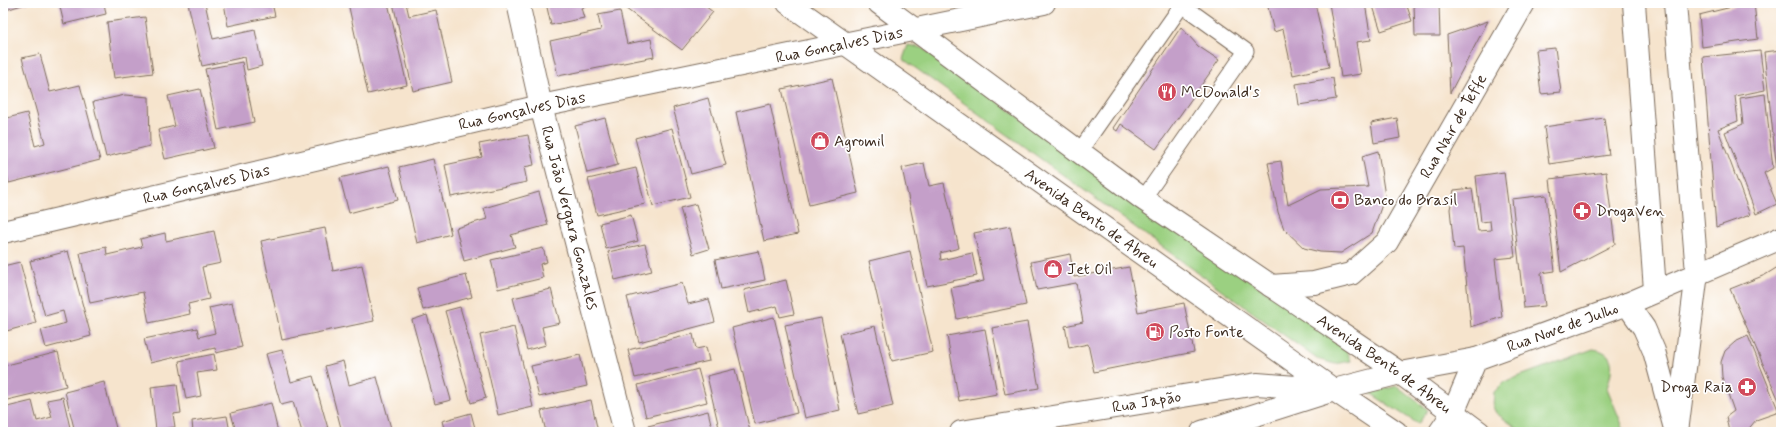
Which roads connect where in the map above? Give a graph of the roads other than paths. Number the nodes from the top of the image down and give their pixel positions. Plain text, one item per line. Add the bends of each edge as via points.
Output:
1 (518, 3) edge
2 (788, 3) edge
3 (879, 3) edge
4 (1044, 3) edge
5 (1524, 3) edge
6 (1634, 3) edge
7 (1675, 3) edge
8 (916, 29) junction
9 (846, 43) junction
10 (540, 106) junction
11 (1079, 152) junction
12 (1143, 199) junction
13 (3, 232) edge
14 (1781, 238) edge
15 (1697, 273) junction
16 (1271, 286) junction
17 (1656, 290) junction
18 (1627, 304) junction
19 (1476, 359) junction
20 (1400, 372) junction
21 (1334, 390) junction
22 (1453, 413) junction
23 (625, 432) edge
24 (961, 432) edge
25 (1202, 432) edge
26 (1396, 432) edge
27 (1440, 432) edge
28 (1479, 432) edge
29 (1676, 432) edge

1 - 10 street, Rua João Vergara Gonzales
2 - 9 street, Avenida Bento de Abreu
3 - 8 street, Avenida Bento de Abreu
4 - 8 street, Rua Gonçalves Dias
5 - 16 street, Rua Nair de Teffe via 1388,242 1351,274 1314,283
6 - 17 street
7 - 15 street
8 - 9 street, Rua Gonçalves Dias
8 - 11 street, Avenida Bento de Abreu
9 - 10 street, Rua Gonçalves Dias
9 - 21 street, Avenida Bento de Abreu
10 - 13 street, Rua Gonçalves Dias
10 - 23 street, Rua João Vergara Gonzales
11 - 12 street, Avenida Bento de Abreu
11 - 12 lane via 1182,5 1246,51
12 - 16 street, Avenida Bento de Abreu
14 - 15 street, Rua Nove de Julho
15 - 17 street, Rua Nove de Julho
15 - 29 street
16 - 20 street, Avenida Bento de Abreu
17 - 18 street, Rua Nove de Julho
18 - 19 street, Rua Nove de Julho
18 - 29 street via 1644,328 1654,351
19 - 20 street, Rua Nove de Julho
19 - 22 street
20 - 21 street, Rua Nove de Julho
20 - 22 street, Avenida Bento de Abreu
21 - 24 street, Rua Japão via 1257,384
21 - 25 street, Rua Nove de Julho
21 - 26 street, Avenida Bento de Abreu
22 - 27 street
22 - 28 street, Avenida Bento de Abreu

